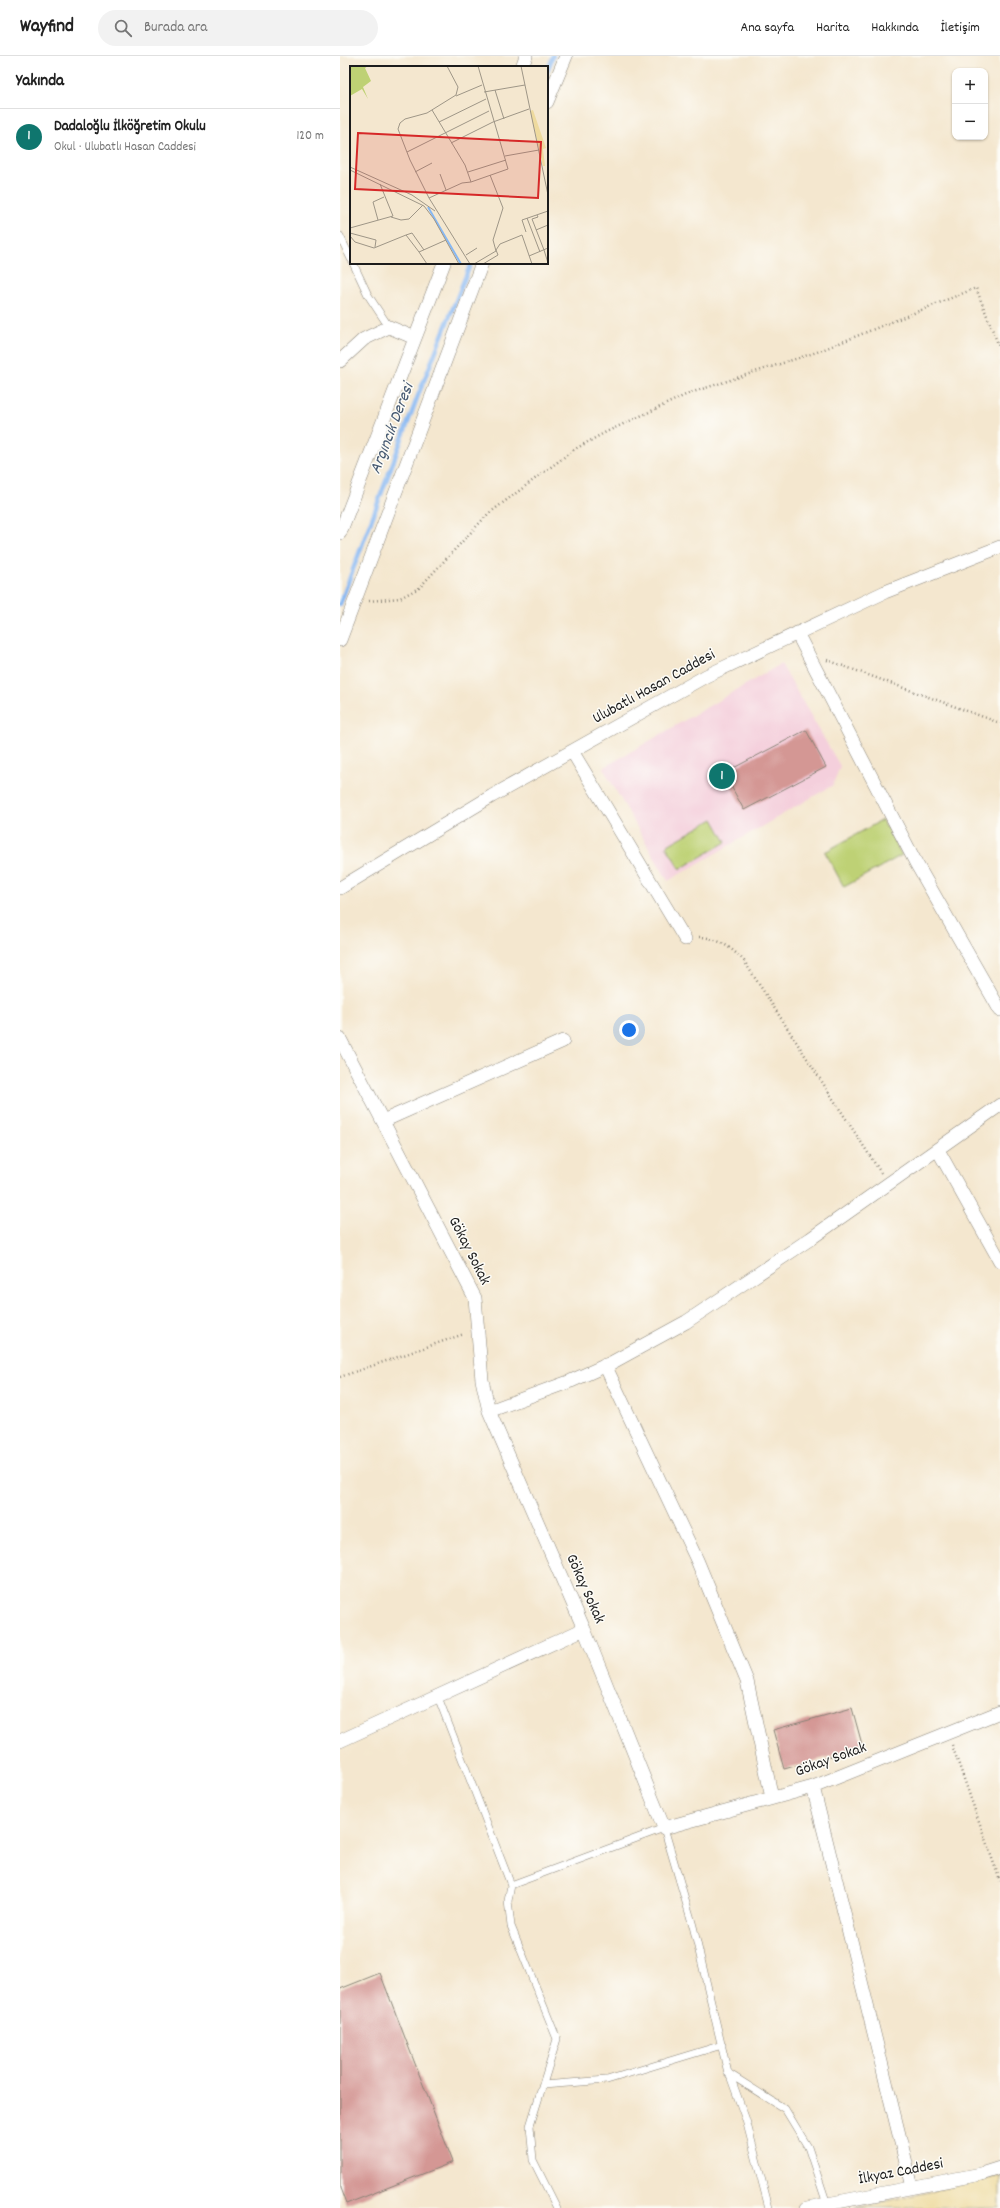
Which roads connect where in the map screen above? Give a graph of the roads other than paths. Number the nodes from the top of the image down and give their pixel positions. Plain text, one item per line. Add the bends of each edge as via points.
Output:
1 (566, 56) edge
2 (548, 100) edge
3 (340, 236) edge
4 (350, 257) edge
5 (353, 264) edge
6 (444, 264) edge
7 (482, 264) edge
8 (389, 327) junction
9 (415, 338) junction
10 (340, 361) edge
11 (340, 533) edge
12 (1000, 547) edge
13 (797, 633) junction
14 (340, 640) edge
15 (572, 752) junction
16 (340, 888) edge
17 (685, 939) road end
18 (1000, 1010) edge
19 (340, 1039) edge
20 (563, 1041) dead end
21 (1000, 1105) edge
22 (383, 1121) junction
23 (938, 1150) junction
24 (1000, 1260) edge
25 (605, 1365) junction
26 (489, 1411) junction
27 (584, 1630) junction
28 (438, 1697) junction
29 (1000, 1712) edge
30 (340, 1741) edge
31 (813, 1787) junction
32 (772, 1798) junction
33 (664, 1828) junction
34 (511, 1885) junction
35 (722, 2045) junction
36 (728, 2073) junction
37 (543, 2085) junction
38 (1000, 2168) edge
39 (912, 2187) junction
40 (827, 2204) junction
41 (557, 2208) edge
42 (769, 2208) edge
43 (807, 2208) edge

1 - 2 street
3 - 4 lane
5 - 8 lane via 368,295
6 - 9 street
7 - 14 street
8 - 9 street
8 - 10 street via 364,340
9 - 11 street
12 - 13 street, Ulubatlı Hasan Caddesi via 885,592
13 - 15 street, Ulubatlı Hasan Caddesi via 706,676
13 - 18 street via 916,863
15 - 16 street, Ulubatlı Hasan Caddesi
15 - 17 street
19 - 22 street, Gökay Sokak
20 - 22 street
21 - 23 street
22 - 26 street, Gökay Sokak via 475,1298 482,1380
23 - 24 street
23 - 25 street via 686,1322
25 - 26 street via 537,1395
25 - 32 street via 697,1560 747,1681
26 - 27 street, Gökay Sokak
27 - 28 street
27 - 33 street, Gökay Sokak
28 - 30 street
28 - 34 lane
29 - 31 street, Gökay Sokak
31 - 32 street, Gökay Sokak
31 - 39 street
32 - 33 street, Gökay Sokak
33 - 34 lane
33 - 35 lane via 693,1926
34 - 37 lane via 508,1901 511,1926 557,2039
35 - 36 lane
35 - 37 lane via 607,2080
36 - 40 lane via 785,2109 808,2147
36 - 42 lane via 746,2120
37 - 41 lane via 530,2126 533,2160
38 - 39 street, İlkyaz Caddesi
39 - 40 street, İlkyaz Caddesi
40 - 43 street, İlkyaz Caddesi

